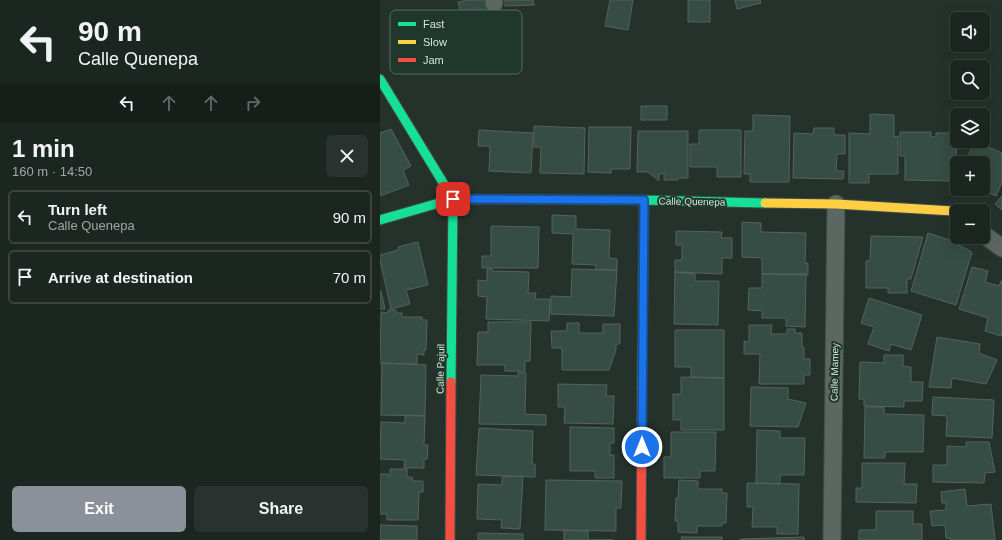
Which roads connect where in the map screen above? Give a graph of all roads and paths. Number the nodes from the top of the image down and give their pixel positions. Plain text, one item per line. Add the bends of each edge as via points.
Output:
1 (380, 79) edge
2 (453, 199) junction
3 (644, 200) junction
4 (836, 204) junction
5 (950, 211) edge
6 (380, 220) edge
7 (990, 239) edge
8 (1002, 248) edge
9 (450, 540) edge
10 (642, 540) edge
11 (832, 540) edge

1 - 2 street
2 - 3 street, Calle Quenepa
2 - 6 street, Calle Quenepa
2 - 9 street, Calle Pajuil
3 - 4 street, Calle Quenepa
3 - 10 street
4 - 5 street, Calle Quenepa
4 - 11 street, Calle Mamey
7 - 8 street

